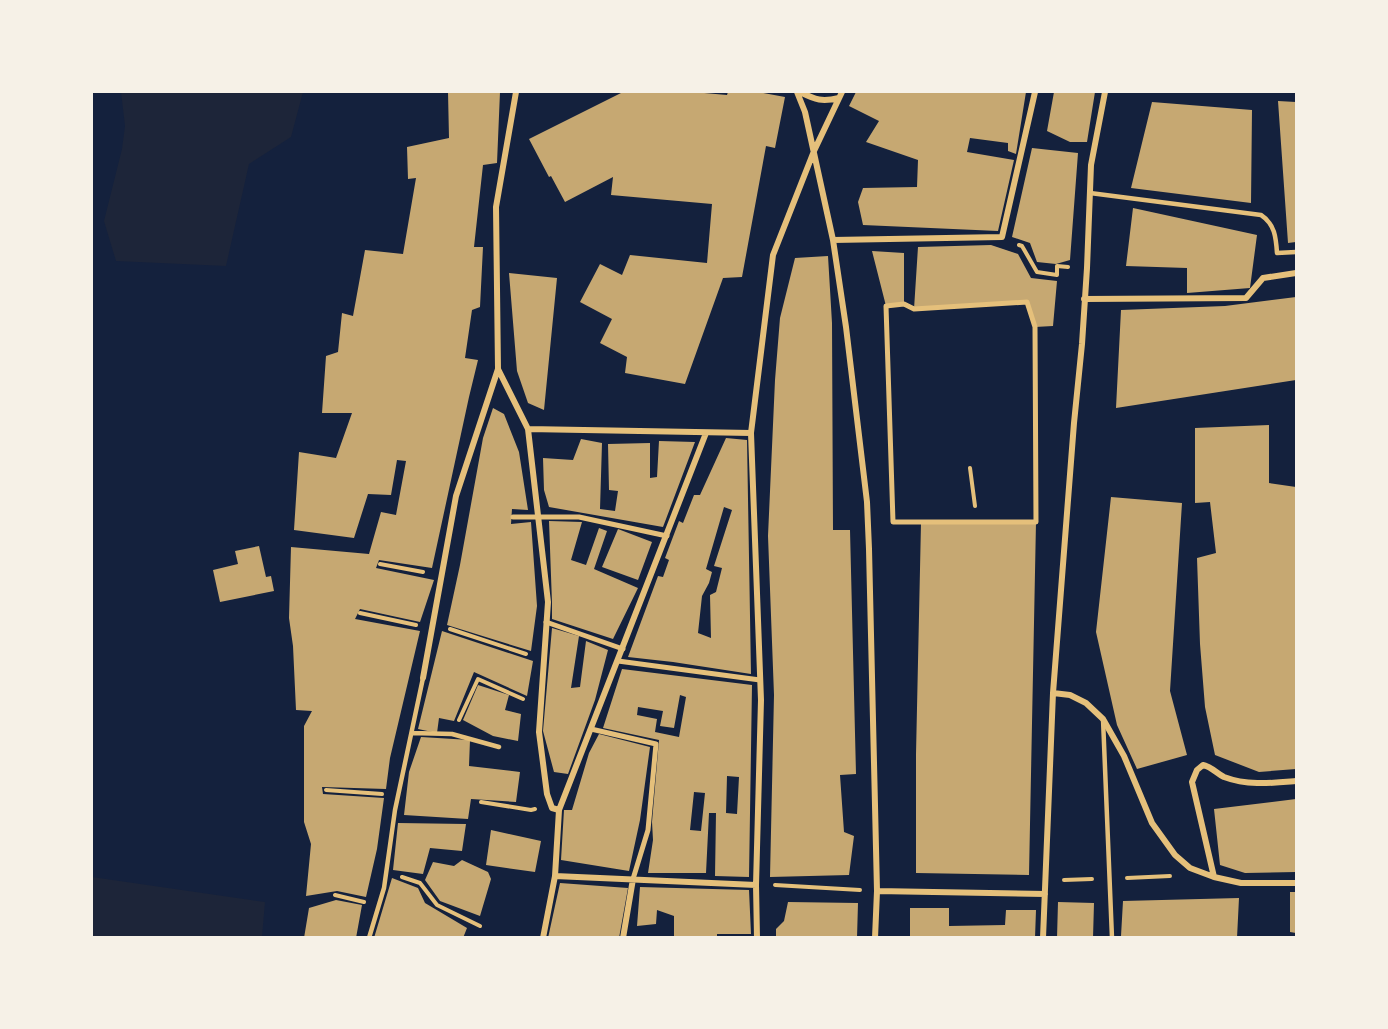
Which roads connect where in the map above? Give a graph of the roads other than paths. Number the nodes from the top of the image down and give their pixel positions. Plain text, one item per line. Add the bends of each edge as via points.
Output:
1 (516, 92) edge
2 (799, 92) edge
3 (1035, 92) edge
4 (1105, 92) edge
5 (841, 95) edge
6 (814, 152) junction
7 (1090, 193) junction
8 (833, 240) junction
9 (1296, 252) edge
10 (1296, 273) edge
11 (1084, 299) junction
12 (498, 369) junction
13 (528, 429) junction
14 (706, 433) junction
15 (752, 433) junction
16 (538, 516) junction
17 (513, 517) dead end
18 (977, 522) joint
19 (667, 536) junction
20 (546, 622) junction
21 (623, 649) junction
22 (618, 661) junction
23 (423, 678) joint
24 (760, 680) junction
25 (1053, 693) junction
26 (1103, 719) junction
27 (591, 729) junction
28 (412, 733) junction
29 (499, 747) dead end
30 (1296, 781) edge
31 (559, 810) junction
32 (555, 876) junction
33 (1214, 877) junction
34 (633, 879) junction
35 (1296, 883) edge
36 (756, 885) junction
37 (876, 891) junction
38 (1045, 894) junction
39 (369, 938) edge
40 (543, 938) edge
41 (622, 938) edge
42 (758, 938) edge
43 (875, 938) edge
44 (1043, 938) edge
45 (1112, 938) edge

1 - 12 street via 496,207
2 - 5 street via 816,100
2 - 6 street
3 - 8 street via 1002,237
4 - 7 street via 1091,165
5 - 6 street
6 - 8 street
6 - 15 street via 773,255
7 - 9 lane via 1261,215 1272,225 1277,253
7 - 11 street
8 - 37 street via 868,526
10 - 11 street via 1263,278 1246,298
11 - 25 street
12 - 13 street
12 - 23 street via 456,496
13 - 14 street
13 - 16 street
14 - 15 street
14 - 19 street
15 - 24 street
16 - 17 street
16 - 19 street via 579,517
16 - 20 street via 548,602
18 - 18 street via 1036,522 1035,327 1027,302 914,309 904,304 886,306 893,522
19 - 21 street
20 - 21 street
20 - 31 street via 539,732 547,794 552,808
21 - 22 street
22 - 24 street
22 - 27 street
23 - 28 lane
24 - 36 street
25 - 26 street via 1070,695 1086,703
25 - 38 street
26 - 33 street via 1124,756 1152,824 1190,868
26 - 45 lane
27 - 31 street
27 - 34 street via 656,744 648,830
28 - 29 lane via 452,734
28 - 39 lane via 384,888
30 - 33 street via 1261,784 1223,776 1209,766 1197,770 1192,782
31 - 32 street
32 - 34 street
32 - 40 street
33 - 35 street via 1241,883
34 - 36 street
34 - 41 street
36 - 42 street
37 - 38 street
37 - 43 street
38 - 44 street

